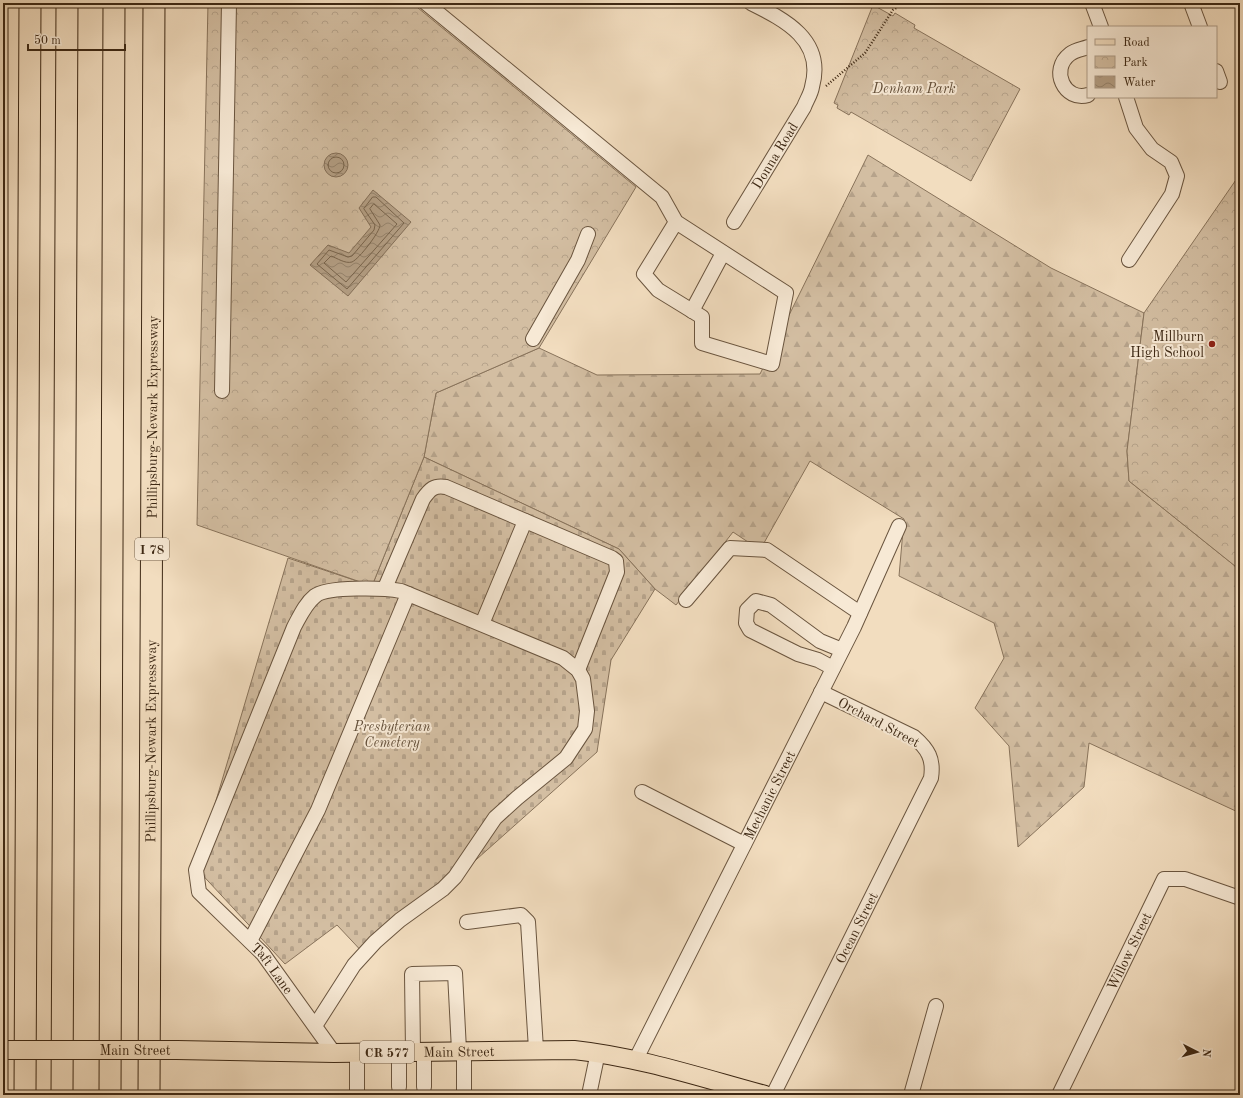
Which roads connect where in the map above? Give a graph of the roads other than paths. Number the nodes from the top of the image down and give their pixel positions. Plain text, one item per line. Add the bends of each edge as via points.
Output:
1 (30, 3) edge
2 (67, 3) edge
3 (114, 3) edge
4 (154, 3) edge
5 (230, 3) edge
6 (426, 3) edge
7 (751, 3) edge
8 (1092, 3) edge
9 (1191, 3) edge
10 (1100, 26) edge
11 (1200, 26) edge
12 (1087, 47) edge
13 (1087, 95) edge
14 (1126, 98) edge
15 (676, 222) junction
16 (734, 222) dead end
17 (588, 234) dead end
18 (723, 253) junction
19 (1129, 260) dead end
20 (692, 311) junction
21 (533, 339) dead end
22 (222, 391) dead end
23 (525, 521) junction
24 (900, 526) dead end
25 (385, 588) junction
26 (408, 594) junction
27 (686, 600) dead end
28 (860, 613) junction
29 (482, 624) junction
30 (842, 650) junction
31 (833, 668) junction
32 (578, 670) junction
33 (821, 692) junction
34 (931, 758) joint
35 (642, 792) dead end
36 (744, 844) junction
37 (1240, 898) edge
38 (467, 922) dead end
39 (250, 941) junction
40 (936, 1006) dead end
41 (315, 1026) junction
42 (536, 1049) junction
43 (3, 1050) edge
44 (461, 1050) junction
45 (412, 1051) junction
46 (334, 1052) junction
47 (357, 1052) junction
48 (598, 1052) junction
49 (635, 1061) junction
50 (399, 1087) dead end
51 (424, 1087) dead end
52 (25, 1095) edge
53 (62, 1095) edge
54 (110, 1095) edge
55 (149, 1095) edge
56 (357, 1095) edge
57 (464, 1095) edge
58 (589, 1095) edge
59 (766, 1095) edge
60 (773, 1095) edge
61 (911, 1095) edge
62 (1059, 1095) edge

1 - 52 highway
2 - 53 highway
3 - 54 highway
4 - 55 highway, Phillipsburg-Newark Expressway / I 78
5 - 22 street
6 - 15 street via 662,197
7 - 16 street, Donna Road via 784,20 802,37 813,60 814,72 812,87 804,107
8 - 10 street
9 - 11 street
12 - 13 street via 1070,54 1061,64 1060,77 1062,86 1070,92
14 - 19 street via 1136,128 1152,149 1171,162 1177,176 1172,194
15 - 18 street
15 - 20 street via 644,274 658,290
17 - 21 street via 578,260
18 - 20 street
18 - 20 street via 786,293 772,364 702,344 702,317
23 - 25 street via 446,487 433,487 423,499
23 - 29 street
23 - 32 street via 616,561 617,572
24 - 28 street, Mechanic Street
25 - 26 street
25 - 39 street, Taft Lane via 338,590 317,595 307,603 294,627 196,870 199,892
26 - 29 street
26 - 39 street via 318,810
27 - 28 street via 730,548 767,550
28 - 30 street, Mechanic Street
29 - 32 street via 563,658
30 - 31 street, Mechanic Street
30 - 31 street via 820,641 771,605 756,601 747,610 746,623 750,630
31 - 33 street, Mechanic Street
32 - 41 street via 587,711 585,728 566,758 495,818 455,877 443,889 375,942 354,965
33 - 34 street, Orchard Street via 914,737 924,746
33 - 36 street, Mechanic Street
34 - 60 street, Ocean Street via 930,778
35 - 36 street
36 - 49 street, Mechanic Street
37 - 62 street, Willow Street via 1185,879 1164,879
38 - 42 street via 521,915 528,922
39 - 41 street, Taft Lane via 263,954
40 - 61 street
41 - 46 street, Taft Lane
42 - 44 main road, Main Street / CR 577
42 - 48 main road, Main Street / CR 577
43 - 46 main road, Main Street / CR 577, bridge
44 - 45 main road, Main Street / CR 577
44 - 45 street via 455,973 448,973 412,974
44 - 57 street
45 - 47 main road, Main Street / CR 577
45 - 50 street
45 - 51 street
46 - 47 main road, Main Street / CR 577
47 - 56 street
48 - 49 main road, Main Street / CR 577
48 - 58 street
49 - 59 main road, Main Street / CR 577

